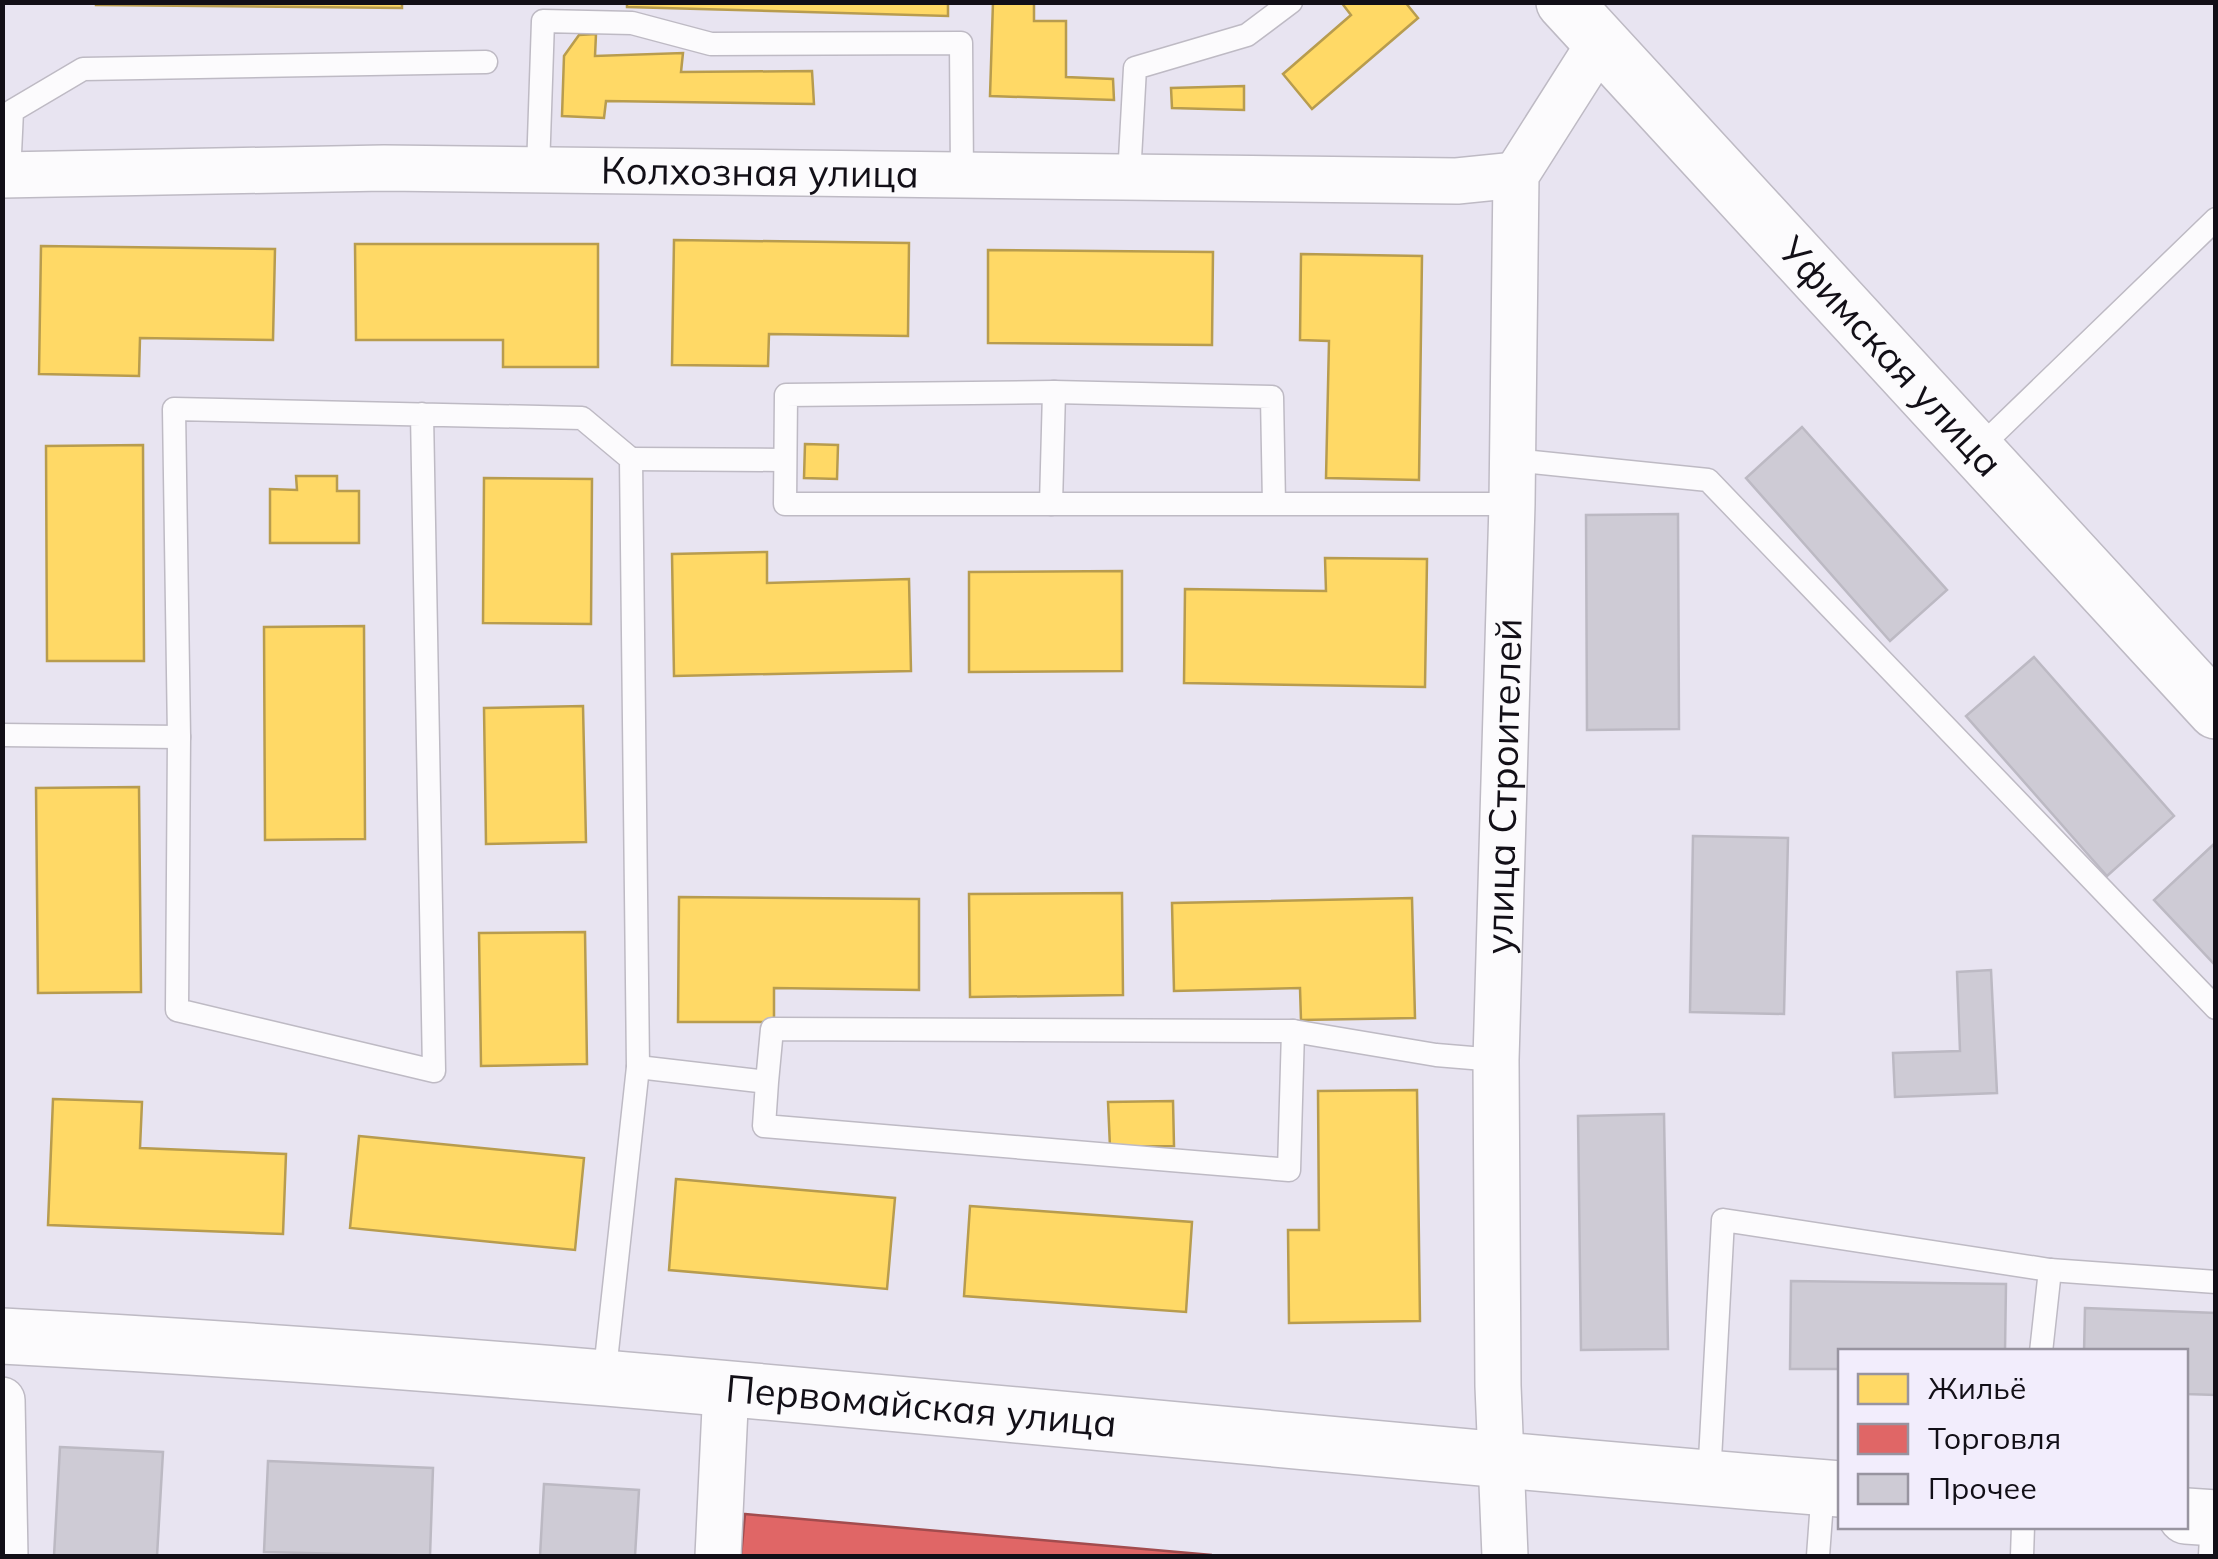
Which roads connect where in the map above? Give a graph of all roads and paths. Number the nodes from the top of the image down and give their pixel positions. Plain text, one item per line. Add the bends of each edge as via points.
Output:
1 (1291, 2) edge
2 (1582, 22) edge
3 (486, 62) dead end
4 (538, 170) junction
5 (6, 175) edge
6 (962, 175) junction
7 (1516, 176) junction
8 (1129, 177) junction
9 (2216, 219) edge
10 (1054, 392) junction
11 (422, 414) junction
12 (1975, 452) junction
13 (631, 458) junction
14 (783, 460) junction
15 (1512, 482) junction
16 (1051, 504) junction
17 (1274, 504) junction
18 (2216, 711) edge
19 (2, 735) edge
20 (179, 737) junction
21 (2216, 1008) edge
22 (1293, 1031) junction
23 (1496, 1060) junction
24 (638, 1067) junction
25 (767, 1082) junction
26 (2050, 1270) junction
27 (2216, 1282) edge
28 (2, 1336) edge
29 (2041, 1349) edge
30 (604, 1380) junction
31 (726, 1387) junction
32 (2, 1400) edge
33 (1501, 1460) junction
34 (1708, 1478) junction
35 (1832, 1488) edge
36 (2024, 1529) edge
37 (5, 1556) edge
38 (718, 1556) edge
39 (1504, 1556) edge
40 (1818, 1556) edge
41 (2022, 1556) edge

1 - 8 lane via 1247,35 1136,68
2 - 7 street
2 - 12 street, Уфимская улица
3 - 5 lane via 83,69 12,111
4 - 5 street, Колхозная улица
4 - 6 street, Колхозная улица
4 - 6 lane via 543,21 632,23 711,44 961,43
6 - 8 street, Колхозная улица
7 - 8 street, Колхозная улица via 1457,182
7 - 15 street, улица Строителей
9 - 12 lane
10 - 14 lane via 786,395
10 - 16 lane
10 - 17 lane via 1272,397
11 - 13 lane via 582,418
11 - 20 lane via 174,409
11 - 20 lane via 434,1071 177,1010
12 - 18 street, Уфимская улица
13 - 14 lane
13 - 24 lane
14 - 16 lane via 785,504
15 - 17 lane
15 - 21 lane via 1708,480
15 - 23 street, улица Строителей
16 - 17 lane
19 - 20 lane
22 - 23 lane
22 - 25 lane via 772,1028
22 - 25 lane via 1290,1170 764,1126
23 - 33 street, улица Строителей
24 - 25 lane
24 - 30 lane
26 - 27 lane
26 - 29 lane
26 - 34 lane via 1723,1220
28 - 30 street, Первомайская улица
30 - 31 street, Первомайская улица
31 - 33 street, Первомайская улица
31 - 38 street
32 - 37 street
33 - 34 street, Первомайская улица
33 - 39 street, улица Строителей
34 - 35 street, Первомайская улица
35 - 40 lane
36 - 41 lane

